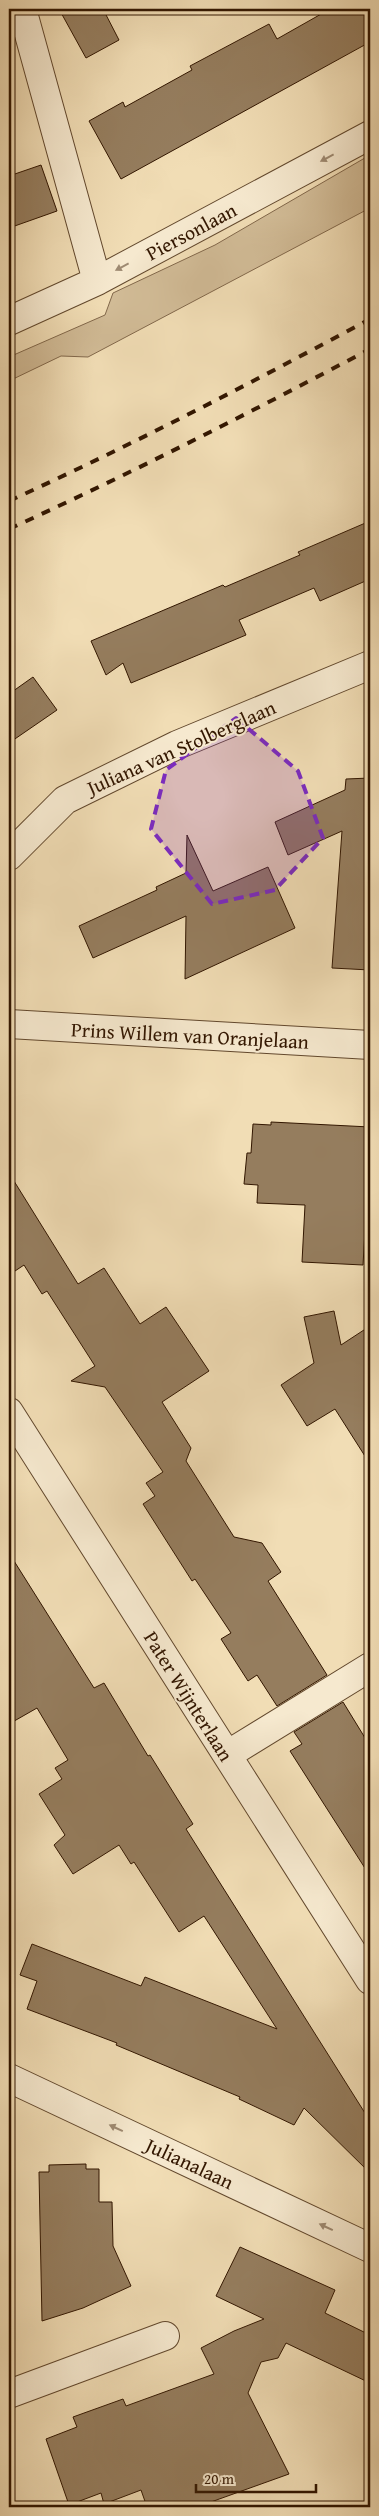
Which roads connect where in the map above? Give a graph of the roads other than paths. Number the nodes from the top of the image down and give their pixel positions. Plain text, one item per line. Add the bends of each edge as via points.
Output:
1 (22, 9) edge
2 (370, 135) edge
3 (97, 281) junction
4 (9, 321) edge
5 (370, 665) edge
6 (9, 856) edge
7 (9, 1024) edge
8 (370, 1045) edge
9 (9, 1412) edge
10 (370, 1667) edge
11 (227, 1755) junction
12 (370, 1980) edge
13 (9, 2078) edge
14 (370, 2248) edge
15 (165, 2336) dead end
16 (9, 2394) edge

1 - 3 street
2 -> 3 street, Piersonlaan
3 - 4 street, Piersonlaan
5 - 6 street, Juliana van Stolberglaan via 177,745 65,800
7 - 8 street, Prins Willem van Oranjelaan
9 - 11 street, Pater Wijnterlaan
10 - 11 street
11 - 12 street, Pater Wijnterlaan
14 -> 13 street, Julianalaan
15 - 16 street

